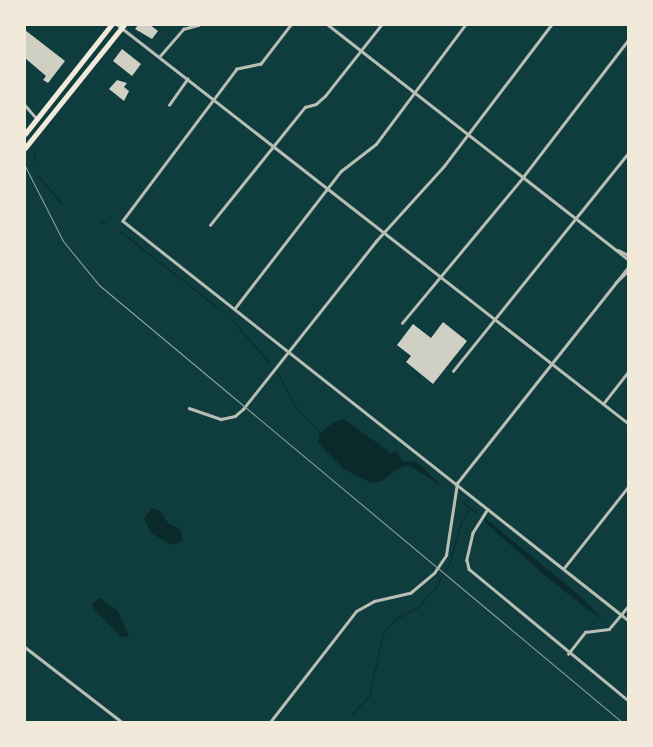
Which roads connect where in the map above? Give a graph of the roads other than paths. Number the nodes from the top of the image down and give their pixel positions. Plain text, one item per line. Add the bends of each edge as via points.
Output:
1 (111, 25) edge
2 (198, 25) edge
3 (291, 25) edge
4 (328, 25) edge
5 (381, 25) edge
6 (465, 25) edge
7 (551, 25) edge
8 (121, 26) edge
9 (628, 40) edge
10 (361, 50) junction
11 (159, 57) junction
12 (187, 79) junction
13 (416, 93) junction
14 (216, 102) junction
15 (25, 105) edge
16 (169, 105) dead end
17 (37, 119) junction
18 (25, 134) edge
19 (467, 134) junction
20 (273, 146) junction
21 (25, 148) edge
22 (628, 153) edge
23 (523, 177) junction
24 (327, 188) junction
25 (577, 219) junction
26 (210, 225) dead end
27 (384, 233) junction
28 (615, 249) junction
29 (628, 255) edge
30 (628, 259) edge
31 (628, 267) edge
32 (628, 272) edge
33 (440, 277) junction
34 (614, 284) junction
35 (235, 309) junction
36 (494, 319) junction
37 (402, 323) dead end
38 (288, 353) junction
39 (550, 362) junction
40 (453, 372) dead end
41 (628, 372) edge
42 (603, 404) junction
43 (189, 408) dead end
44 (628, 423) edge
45 (457, 483) junction
46 (628, 487) edge
47 (488, 509) junction
48 (564, 568) junction
49 (628, 606) edge
50 (621, 614) junction
51 (628, 620) edge
52 (25, 646) edge
53 (568, 654) junction
54 (628, 700) edge
55 (122, 722) edge
56 (270, 722) edge

1 - 17 main road
2 - 11 street via 183,29
3 - 14 street via 262,64 237,69
4 - 10 street
5 - 10 street
6 - 13 street
7 - 19 street
8 - 11 street
8 - 21 main road
9 - 23 street
10 - 13 street
10 - 20 street via 325,96 316,104 305,107
11 - 12 street
12 - 14 street
12 - 16 street
13 - 19 street
13 - 24 street via 376,144 341,171
14 - 20 street
14 - 35 street via 123,220
15 - 17 street
17 - 18 main road
19 - 23 street
19 - 27 street
20 - 24 street
20 - 26 street
22 - 25 street
23 - 25 street
23 - 33 street
24 - 27 street
24 - 35 street
25 - 28 street
25 - 36 street
27 - 33 street
27 - 38 street
28 - 29 street
28 - 30 street
31 - 34 street
32 - 34 street
33 - 36 street
33 - 37 street
34 - 39 street
35 - 38 street
36 - 39 street
36 - 40 street
38 - 43 street via 235,416 221,419
38 - 45 street
39 - 42 street
39 - 45 street
41 - 42 street
42 - 44 street
45 - 47 street
45 - 56 street via 446,555 434,573 410,593 374,601 356,611
46 - 48 street
47 - 48 street
47 - 53 street via 473,533 467,560 469,569
48 - 50 street
49 - 50 street
50 - 51 street
50 - 53 street via 609,629 585,632
52 - 55 street
53 - 54 street

